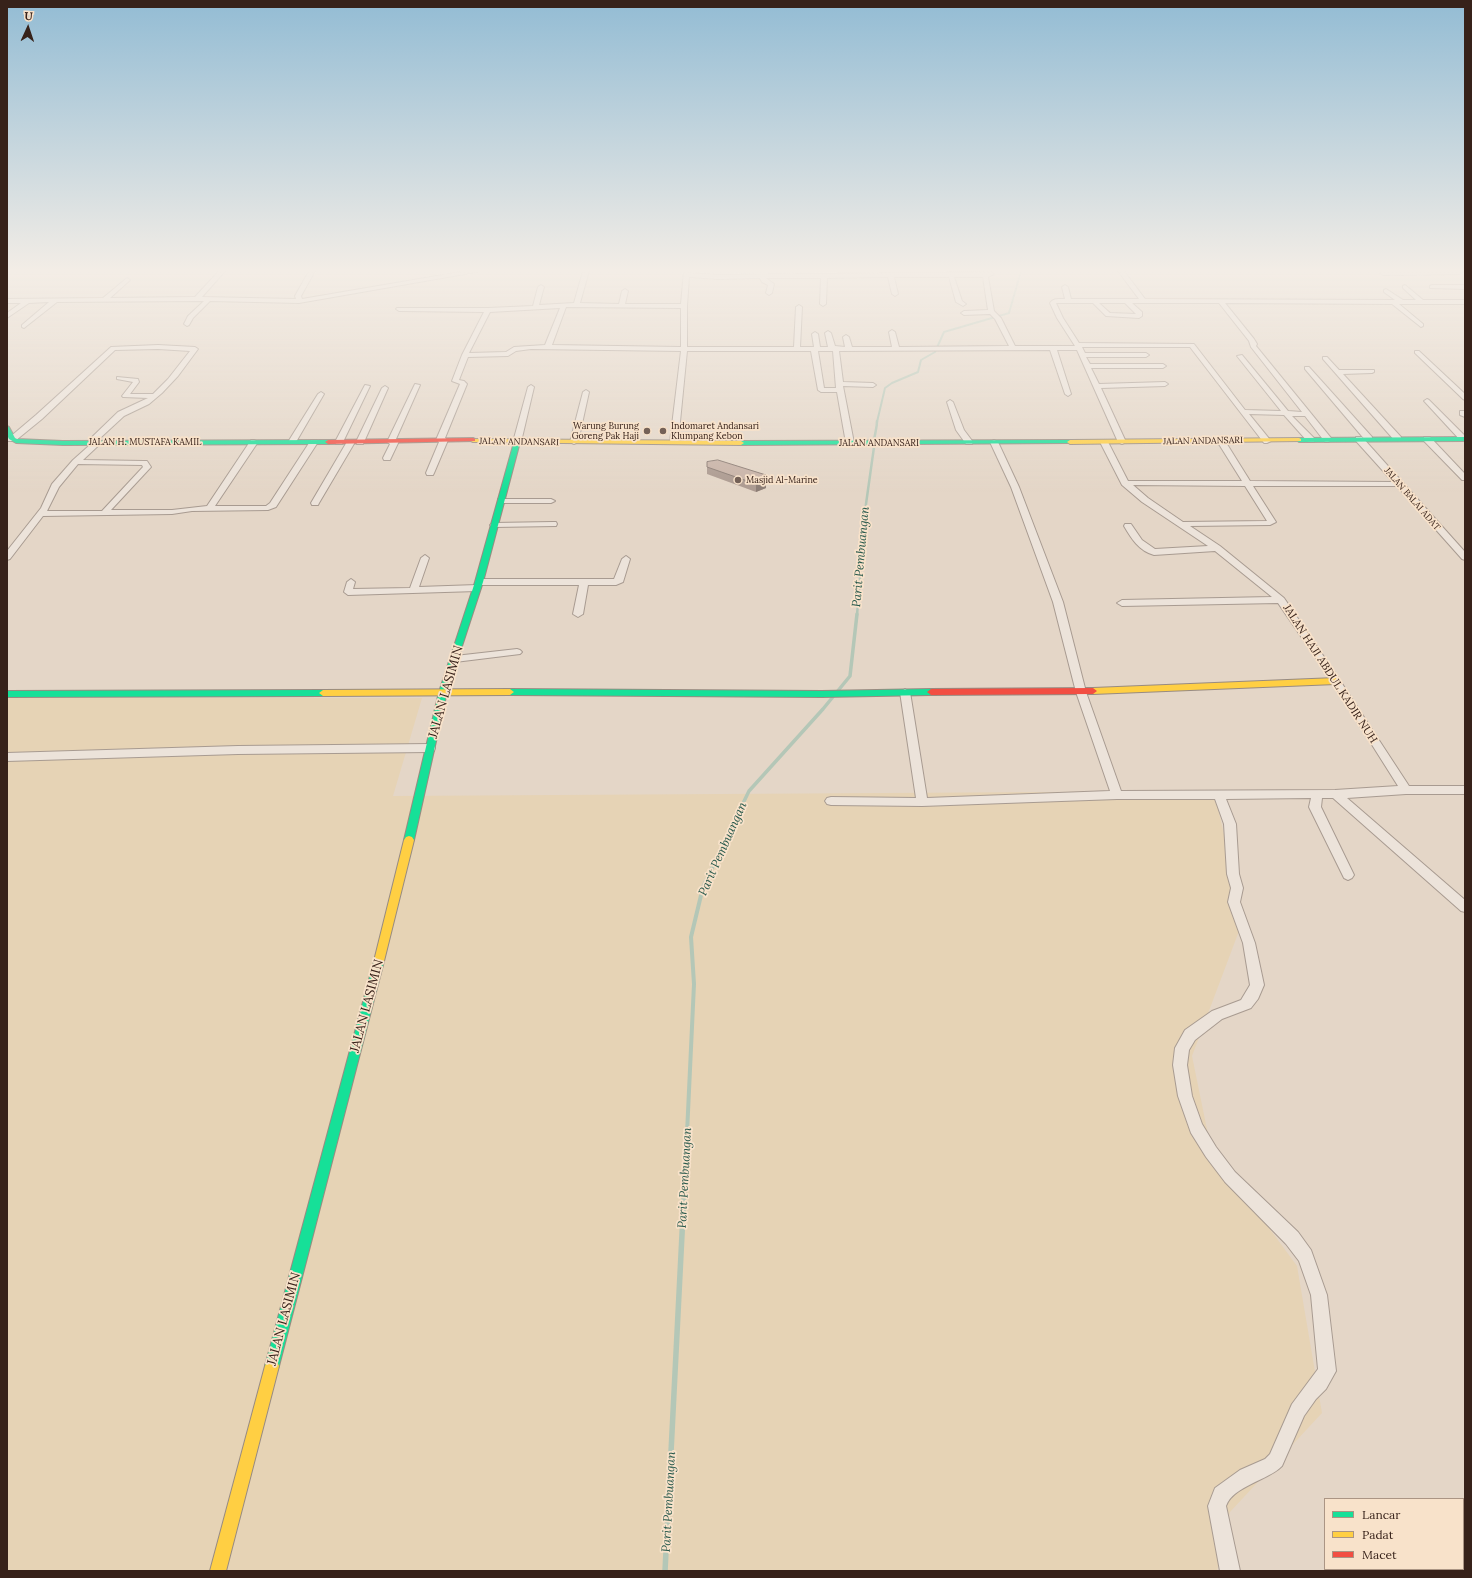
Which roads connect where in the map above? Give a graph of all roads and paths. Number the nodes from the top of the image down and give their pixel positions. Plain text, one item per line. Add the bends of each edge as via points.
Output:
1 (470, 345) edge
2 (684, 345) edge
3 (797, 345) edge
4 (815, 345) edge
5 (833, 345) edge
6 (848, 345) edge
7 (895, 345) edge
8 (1011, 345) edge
9 (1254, 345) edge
10 (1079, 346) junction
11 (548, 347) joint
12 (834, 348) junction
13 (849, 348) junction
14 (896, 348) junction
15 (1013, 348) junction
16 (1053, 348) junction
17 (684, 349) junction
18 (797, 349) junction
19 (815, 349) junction
20 (1417, 352) dead end
21 (465, 355) junction
22 (1146, 355) dead end
23 (1240, 356) dead end
24 (1325, 358) dead end
25 (1086, 360) junction
26 (1154, 361) dead end
27 (1163, 366) dead end
28 (1307, 368) dead end
29 (1372, 371) dead end
30 (1337, 372) junction
31 (119, 378) dead end
32 (873, 384) dead end
33 (1165, 384) dead end
34 (417, 385) dead end
35 (367, 386) dead end
36 (1097, 386) junction
37 (531, 387) dead end
38 (840, 387) junction
39 (385, 388) dead end
40 (586, 392) dead end
41 (321, 394) dead end
42 (1068, 394) dead end
43 (156, 396) junction
44 (1464, 396) edge
45 (1427, 401) dead end
46 (950, 402) dead end
47 (1243, 412) junction
48 (1286, 413) junction
49 (1308, 414) junction
50 (7, 428) edge
51 (1464, 438) edge
52 (9, 439) edge
53 (1359, 439) junction
54 (1370, 439) junction
55 (1398, 439) junction
56 (1427, 439) junction
57 (442, 440) junction
58 (1311, 440) junction
59 (1328, 440) junction
60 (1222, 441) junction
61 (1267, 441) junction
62 (94, 442) junction
63 (254, 442) junction
64 (292, 442) junction
65 (314, 442) junction
66 (339, 442) junction
67 (351, 442) junction
68 (360, 442) junction
69 (393, 442) junction
70 (517, 442) junction
71 (574, 442) junction
72 (674, 442) junction
73 (968, 442) junction
74 (994, 442) junction
75 (1104, 442) junction
76 (1122, 442) junction
77 (850, 443) junction
78 (387, 458) dead end
79 (76, 462) junction
80 (430, 473) dead end
81 (1465, 478) edge
82 (1247, 482) junction
83 (1125, 483) junction
84 (1399, 484) junction
85 (501, 501) junction
86 (550, 501) dead end
87 (315, 503) dead end
88 (210, 509) junction
89 (104, 513) junction
90 (39, 514) junction
91 (553, 524) dead end
92 (1182, 524) junction
93 (494, 525) junction
94 (1128, 526) dead end
95 (1217, 548) junction
96 (9, 553) edge
97 (425, 558) dead end
98 (1465, 558) edge
99 (626, 559) dead end
100 (352, 582) dead end
101 (584, 583) junction
102 (478, 585) junction
103 (414, 589) junction
104 (1281, 600) junction
105 (1122, 603) dead end
106 (578, 614) dead end
107 (517, 652) dead end
108 (455, 659) junction
109 (1336, 681) junction
110 (443, 692) junction
111 (905, 692) junction
112 (1081, 692) junction
113 (7, 694) edge
114 (430, 748) junction
115 (7, 757) edge
116 (1406, 790) junction
117 (1465, 790) edge
118 (1314, 794) junction
119 (1335, 794) junction
120 (1117, 795) junction
121 (1219, 795) junction
122 (832, 801) dead end
123 (922, 802) junction
124 (1348, 875) dead end
125 (1465, 907) edge
126 (218, 1571) edge
127 (1230, 1571) edge

1 - 21 street
2 - 17 street
3 - 18 street
4 - 19 street
5 - 12 street
6 - 13 street
7 - 14 street
8 - 15 street
9 - 49 street
10 - 16 street
10 - 25 street
10 - 47 street via 1192,345
11 - 17 street
11 - 21 street via 514,349 508,354
12 - 13 street
12 - 19 street
12 - 38 street
13 - 14 street
14 - 15 street
15 - 16 street
16 - 42 street
17 - 18 street
17 - 72 street
18 - 19 street
19 - 38 street via 821,390
20 - 44 street
21 - 57 street via 455,381 464,384
22 - 25 street
23 - 48 street
24 - 30 street
25 - 26 street
25 - 27 street
25 - 36 street
28 - 54 street
29 - 30 street
30 - 55 street
31 - 43 street via 136,380 125,396
32 - 38 street
33 - 36 street
34 - 69 street
35 - 66 street
36 - 76 street
37 - 70 street
38 - 77 street
39 - 68 street
40 - 71 street
41 - 64 street
43 - 52 street via 195,349 113,348 39,417
43 - 62 street via 122,414 106,427
45 - 51 street
46 - 73 street via 960,430
47 - 48 street
47 - 61 street
48 - 49 street
48 - 58 street
49 - 59 street
50 - 52 street
51 - 56 street, JALAN ANDANSARI
52 - 62 street, JALAN H. MUSTAFA KAMIL via 22,442
53 - 54 street, JALAN ANDANSARI
53 - 59 street, JALAN ANDANSARI
53 - 84 street, JALAN BALAI ADAT
54 - 55 street, JALAN ANDANSARI
55 - 56 street, JALAN ANDANSARI
56 - 81 street
57 - 69 street, JALAN ANDANSARI
57 - 70 street, JALAN ANDANSARI
57 - 80 street
58 - 59 street, JALAN ANDANSARI
58 - 61 street, JALAN ANDANSARI
60 - 61 street, JALAN ANDANSARI
60 - 76 street, JALAN ANDANSARI
60 - 82 street
62 - 63 street, JALAN H. MUSTAFA KAMIL
62 - 79 street
63 - 64 street, JALAN H. MUSTAFA KAMIL
63 - 88 street
64 - 65 street, JALAN ANDANSARI
65 - 66 street, JALAN ANDANSARI
65 - 88 street via 273,505 268,508
66 - 67 street, JALAN ANDANSARI
67 - 68 street, JALAN ANDANSARI
67 - 87 street
68 - 69 street, JALAN ANDANSARI
69 - 78 street
70 - 71 street, JALAN ANDANSARI
70 - 85 street, JALAN LASIMIN
71 - 72 street, JALAN ANDANSARI
72 - 77 street, JALAN ANDANSARI
73 - 74 street, JALAN ANDANSARI
73 - 77 street, JALAN ANDANSARI
74 - 75 street, JALAN ANDANSARI
74 - 112 street via 1015,488 1058,602
75 - 76 street, JALAN ANDANSARI
75 - 83 street, JALAN HAJI ABDUL KADIR NUH
79 - 89 street via 146,465 147,467
79 - 90 street via 55,486 45,508
82 - 83 street
82 - 84 street
82 - 92 street via 1272,520 1270,523
83 - 92 street, JALAN HAJI ABDUL KADIR NUH via 1145,500
84 - 98 street, JALAN BALAI ADAT
85 - 86 street
85 - 93 street, JALAN LASIMIN
88 - 89 street
89 - 90 street
90 - 96 street
91 - 93 street
92 - 95 street, JALAN HAJI ABDUL KADIR NUH
93 - 102 street, JALAN LASIMIN
94 - 95 street via 1134,536 1154,552
95 - 104 street, JALAN HAJI ABDUL KADIR NUH
97 - 103 street
99 - 101 street via 620,580 610,583
100 - 103 street via 348,592 404,592
101 - 102 street
101 - 106 street
102 - 103 street
102 - 108 street, JALAN LASIMIN
104 - 105 street
104 - 109 street, JALAN HAJI ABDUL KADIR NUH
107 - 108 street
108 - 110 street, JALAN LASIMIN
109 - 112 street
109 - 116 street, JALAN HAJI ABDUL KADIR NUH
110 - 111 street
110 - 113 street
110 - 114 street, JALAN LASIMIN
111 - 112 street
111 - 123 street
112 - 120 street
114 - 115 street via 238,750
114 - 126 street, JALAN LASIMIN via 376,975
116 - 117 street
116 - 119 street
118 - 119 street
118 - 121 street
118 - 124 street via 1316,807
119 - 125 street
120 - 121 street
120 - 123 street
121 - 127 street via 1230,824 1233,874 1237,888 1234,902 1249,943 1257,985 1246,1004 1217,1015 1190,1035 1184,1044 1180,1065 1185,1096 1196,1128 1211,1152 1230,1177 1292,1238 1304,1256 1319,1295 1327,1371 1298,1410 1276,1460 1271,1465 1246,1476 1221,1494 1217,1506
122 - 123 street

